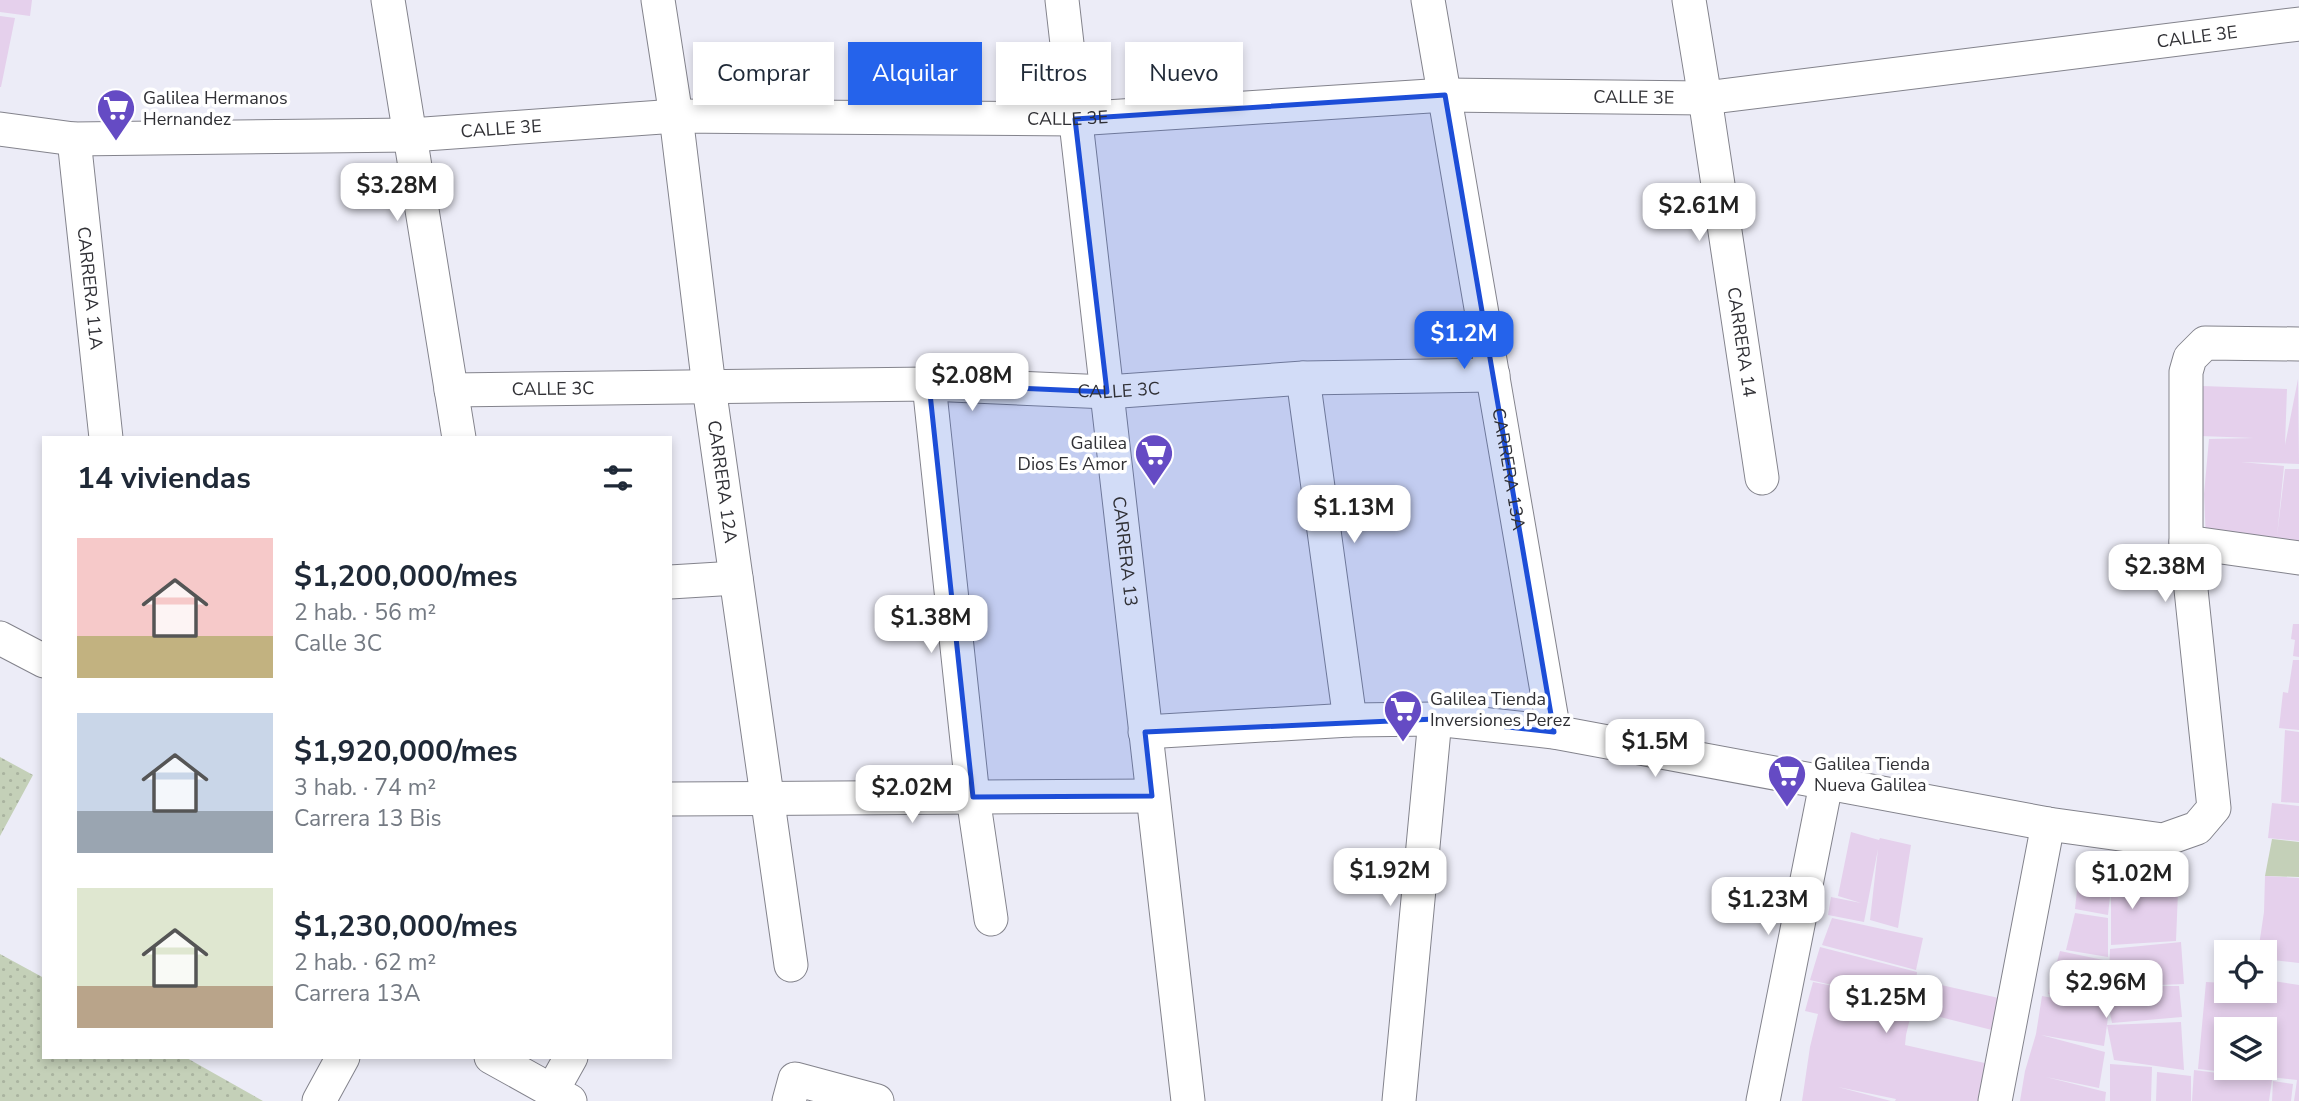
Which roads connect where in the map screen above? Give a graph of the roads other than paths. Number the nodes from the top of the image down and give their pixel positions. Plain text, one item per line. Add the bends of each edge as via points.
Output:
1 (388, 0) edge
2 (658, 0) edge
3 (1062, 0) edge
4 (1429, 0) edge
5 (1689, 0) edge
6 (2299, 24) edge
7 (1445, 96) junction
8 (1705, 98) junction
9 (676, 116) junction
10 (1075, 119) junction
11 (0, 129) edge
12 (411, 135) junction
13 (74, 139) junction
14 (2299, 344) edge
15 (1493, 375) junction
16 (1303, 378) junction
17 (929, 384) junction
18 (709, 387) junction
19 (451, 390) junction
20 (1107, 392) junction
21 (106, 436) edge
22 (459, 436) edge
23 (1762, 478) dead end
24 (2186, 542) junction
25 (2299, 558) edge
26 (736, 578) junction
27 (672, 582) edge
28 (0, 638) edge
29 (42, 660) edge
30 (1435, 719) junction
31 (1350, 720) junction
32 (1145, 732) junction
33 (1554, 732) junction
34 (1826, 784) junction
35 (1152, 796) junction
36 (973, 797) junction
37 (672, 799) edge
38 (767, 799) junction
39 (2048, 824) junction
40 (990, 919) dead end
41 (791, 965) dead end
42 (342, 1059) edge
43 (495, 1059) edge
44 (570, 1059) edge
45 (792, 1090) edge
46 (561, 1096) edge
47 (319, 1101) edge
48 (877, 1101) edge
49 (1188, 1101) edge
50 (1399, 1101) edge
51 (1763, 1101) edge
52 (1995, 1101) edge

1 - 12 street
2 - 9 street, CARRERA 12A
3 - 10 street, CARRERA 13
4 - 7 street, CARRERA 13A
5 - 8 street, CARRERA 14
6 - 8 street, CALLE 3E
7 - 8 street, CALLE 3E
7 - 10 street, CALLE 3E
7 - 15 street, CARRERA 13A
8 - 23 street, CARRERA 14
9 - 10 street, CALLE 3E
9 - 12 street, CALLE 3E
9 - 18 street, CARRERA 12A
10 - 20 street, CARRERA 13
11 - 13 street, CALLE 3E
12 - 13 street, CALLE 3E
12 - 19 street
13 - 21 street, CARRERA 11A
14 - 24 street via 2205,343 2190,358 2186,372
15 - 16 street, CALLE 3C
15 - 33 street, CARRERA 13A
16 - 20 street, CALLE 3C
16 - 31 street
17 - 18 street, CALLE 3C
17 - 20 street, CALLE 3C
17 - 36 street
18 - 19 street, CALLE 3C
18 - 26 street, CARRERA 12A
19 - 22 street
20 - 32 street, CARRERA 13
24 - 25 street
24 - 39 street via 2214,808 2197,828 2163,840
26 - 27 street
26 - 38 street, CARRERA 12A
28 - 29 street
30 - 31 street
30 - 33 street
30 - 50 street
31 - 32 street
32 - 35 street, CARRERA 13
33 - 34 street
34 - 39 street
34 - 51 street
35 - 36 street
35 - 49 street, CARRERA 13
36 - 38 street
36 - 40 street
37 - 38 street
38 - 41 street, CARRERA 12A
39 - 52 street
42 - 47 street
43 - 46 street
44 - 46 street
45 - 48 street

